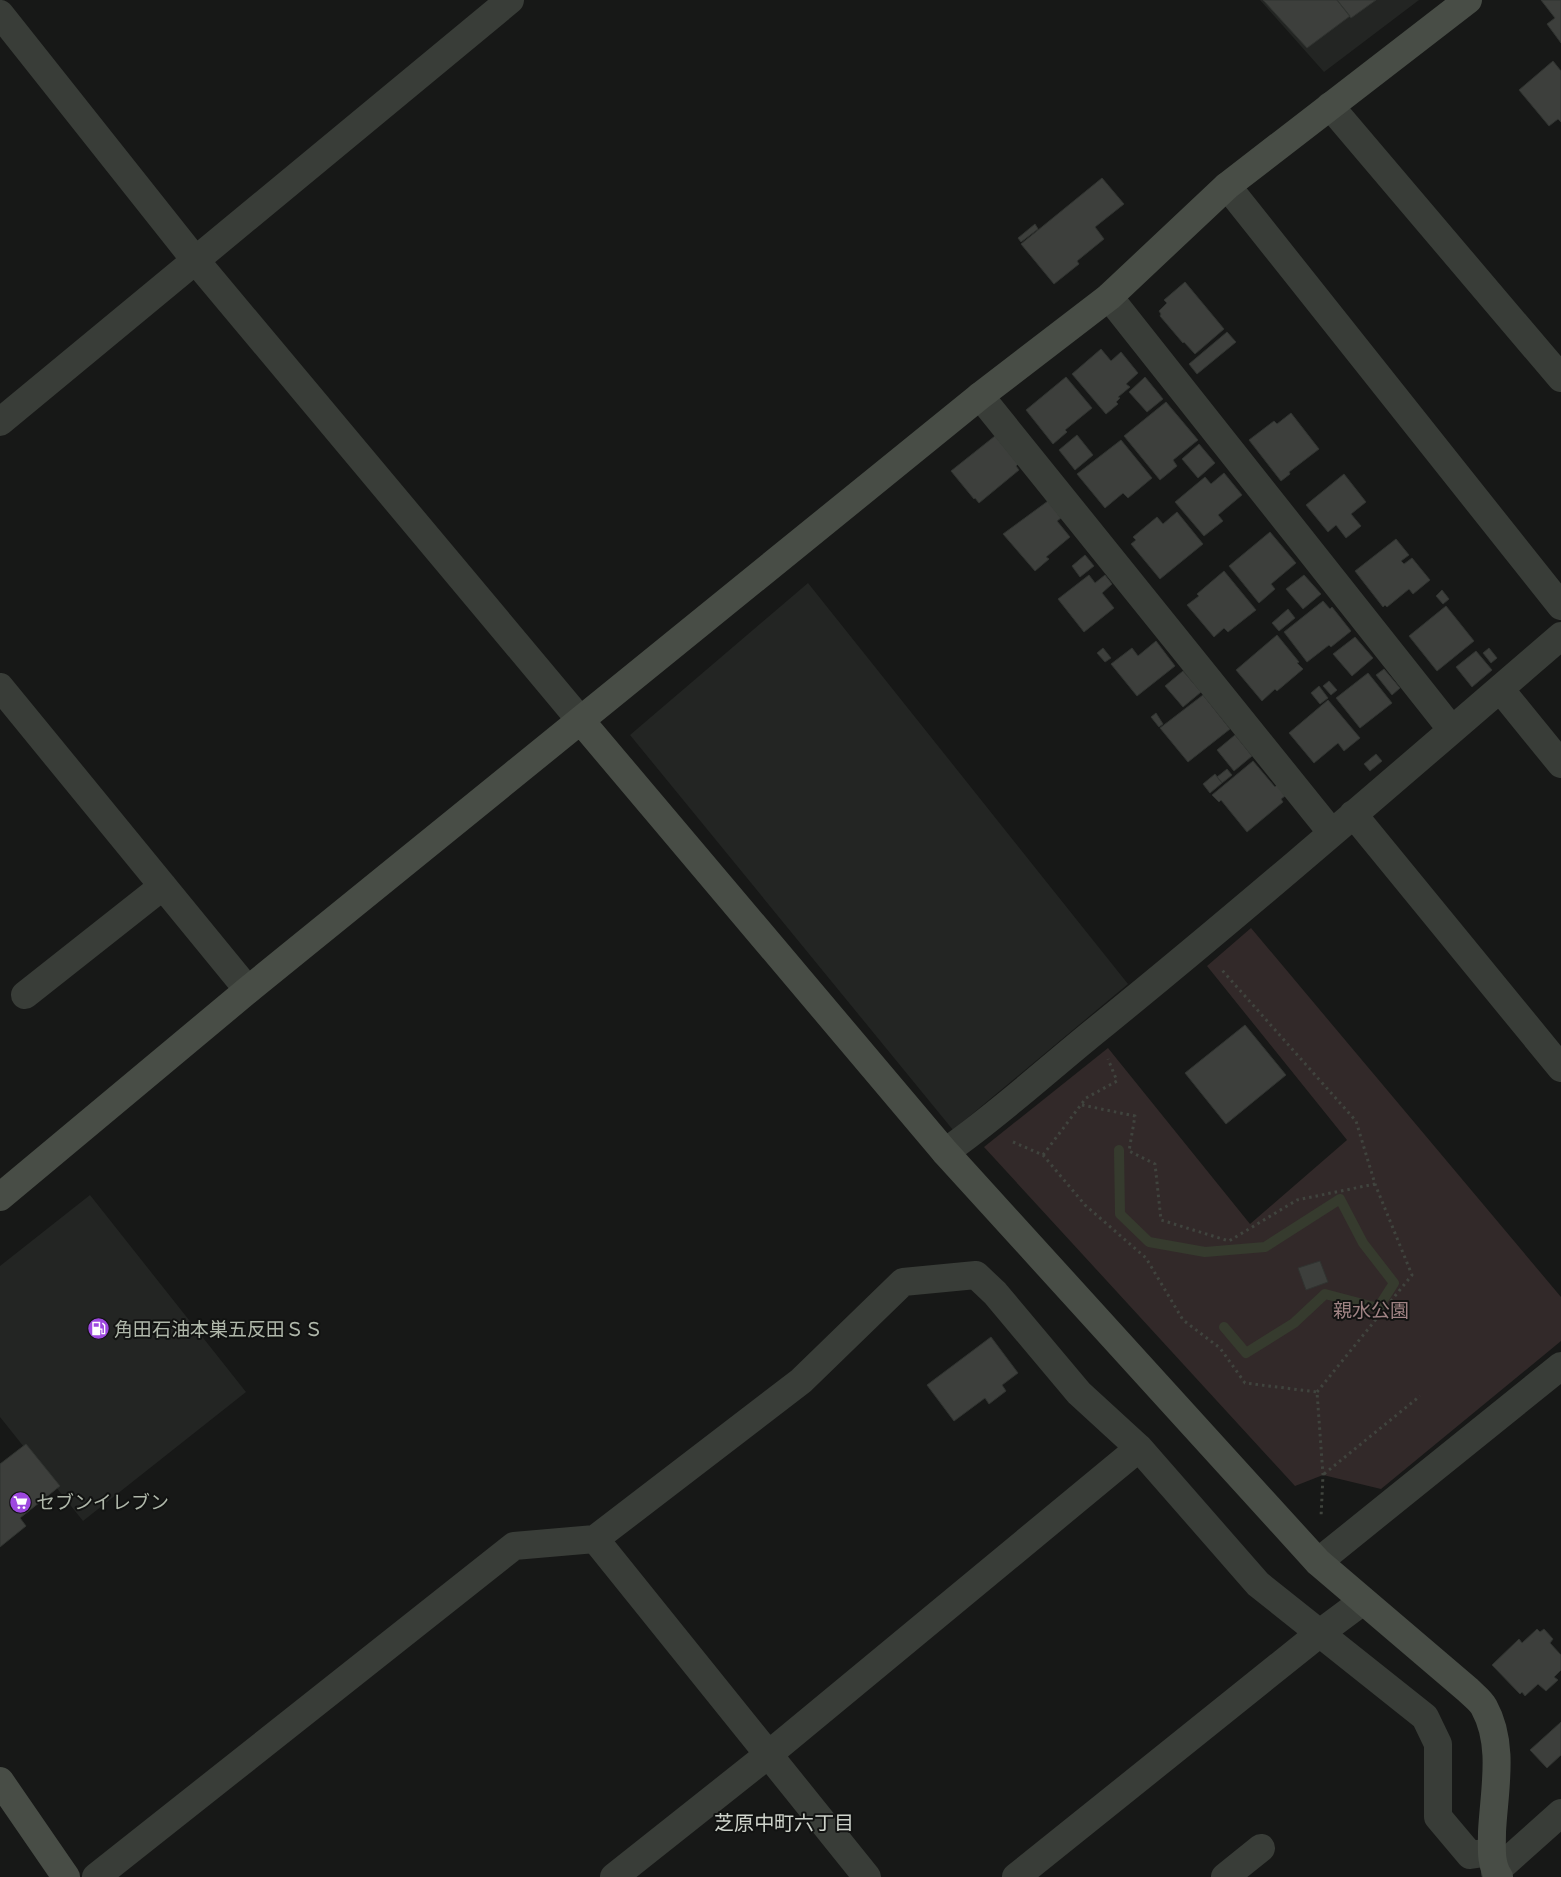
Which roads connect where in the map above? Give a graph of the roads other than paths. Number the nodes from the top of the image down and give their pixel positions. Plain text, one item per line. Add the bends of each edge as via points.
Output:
1 (510, 0) edge
2 (1468, 0) edge
3 (0, 14) edge
4 (1330, 106) junction
5 (1227, 186) junction
6 (196, 261) junction
7 (1109, 296) junction
8 (1561, 378) edge
9 (980, 396) junction
10 (0, 422) edge
11 (1561, 606) edge
12 (1561, 636) edge
13 (0, 687) edge
14 (1500, 688) junction
15 (9, 715) edge
16 (581, 721) junction
17 (1452, 730) junction
18 (1561, 764) edge
19 (1354, 814) junction
20 (1332, 833) junction
21 (163, 886) junction
22 (248, 990) junction
23 (25, 995) dead end
24 (1561, 1068) edge
25 (944, 1152) junction
26 (0, 1197) edge
27 (1561, 1366) edge
28 (1139, 1448) junction
29 (595, 1540) junction
30 (1318, 1562) junction
31 (1363, 1601) junction
32 (1320, 1633) junction
33 (769, 1754) junction
34 (0, 1780) edge
35 (1561, 1813) edge
36 (1261, 1848) dead end
37 (1495, 1867) edge
38 (66, 1877) edge
39 (96, 1877) edge
40 (614, 1877) edge
41 (867, 1877) edge
42 (1016, 1877) edge
43 (1225, 1877) edge

1 - 6 street
2 - 4 street
3 - 6 street
4 - 5 street
4 - 8 street
5 - 7 street
5 - 11 street
6 - 10 street
6 - 16 street
7 - 9 street
7 - 17 street
9 - 16 street
9 - 20 street
12 - 14 street
13 - 15 street
14 - 17 street
14 - 18 street
15 - 21 street
16 - 22 street
16 - 25 street
17 - 19 street
19 - 20 street
19 - 24 street
20 - 25 street via 980,1128
21 - 22 street
21 - 23 street
22 - 26 street
25 - 30 street
27 - 30 street
28 - 29 street via 1079,1393 976,1275 903,1282 801,1381
28 - 32 street via 1258,1584
28 - 33 street
29 - 33 street
29 - 39 street via 514,1546
30 - 31 street
31 - 32 street
31 - 37 street via 1484,1706 1496,1740
32 - 37 street via 1425,1717 1438,1744 1438,1817 1470,1855
32 - 42 street
33 - 40 street
33 - 41 street
34 - 38 street
35 - 37 street
36 - 43 street

